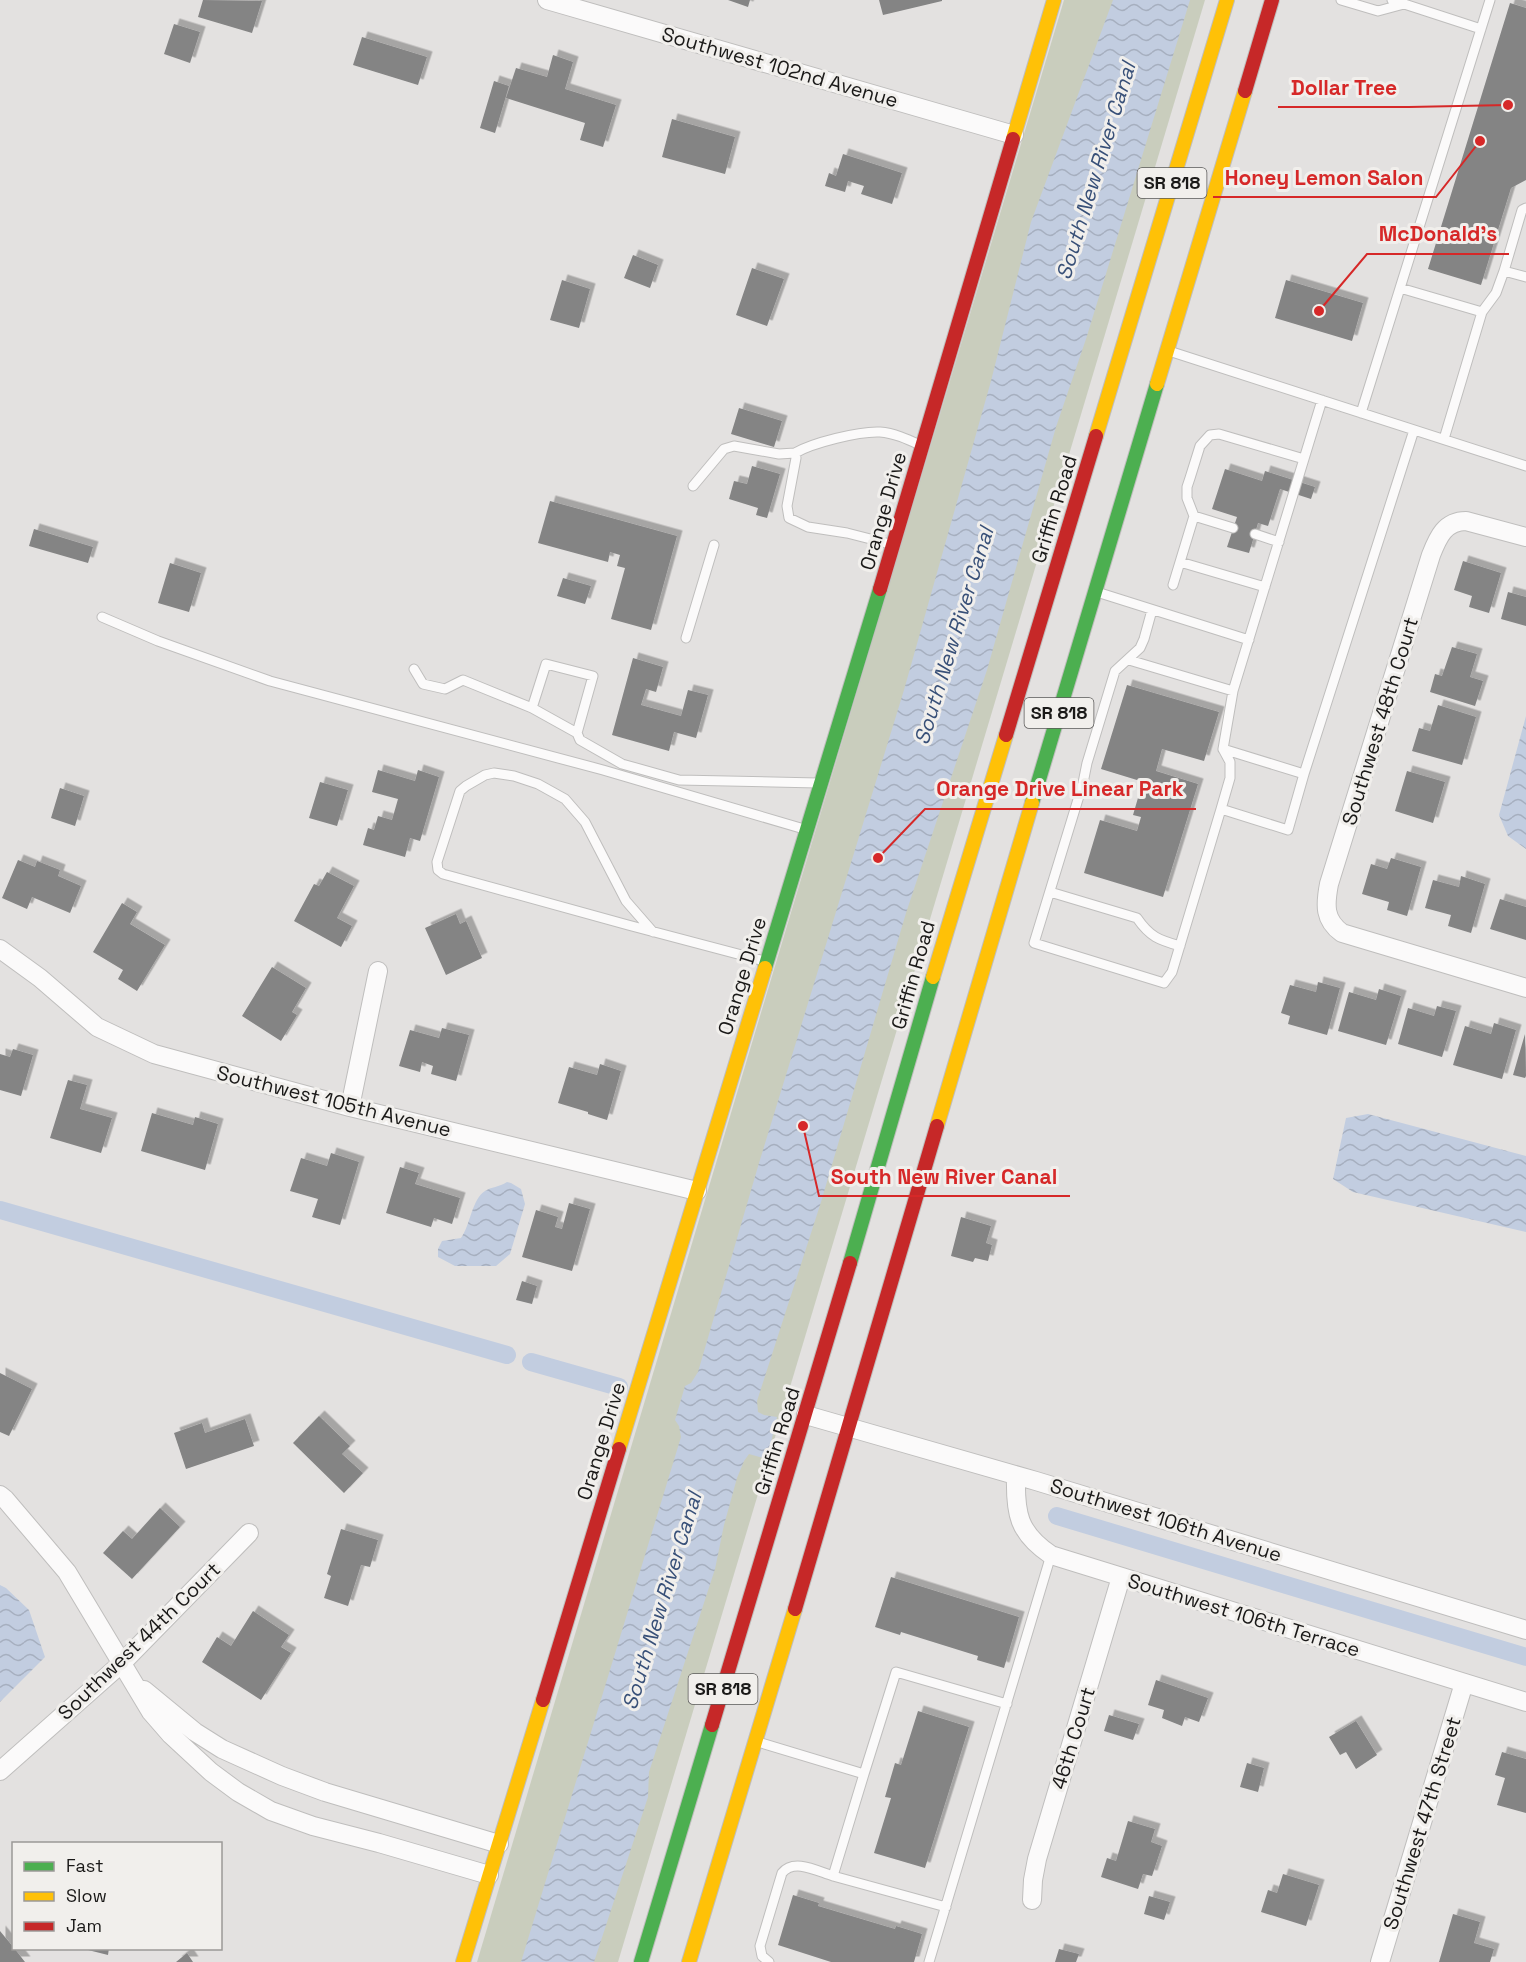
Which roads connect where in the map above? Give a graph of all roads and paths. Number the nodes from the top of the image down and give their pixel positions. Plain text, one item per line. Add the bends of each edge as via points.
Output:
1 (547, 0) edge
2 (1054, 0) edge
3 (1227, 0) edge
4 (1272, 0) edge
5 (1341, 0) edge
6 (1392, 0) edge
7 (1490, 0) edge
8 (1404, 4) junction
9 (1481, 29) junction
10 (1014, 135) junction
11 (1526, 208) edge
12 (1152, 252) junction
13 (1504, 271) junction
14 (1526, 277) edge
15 (1400, 288) junction
16 (1151, 297) dead end
17 (1482, 312) junction
18 (1162, 347) junction
19 (1322, 400) junction
20 (1361, 413) junction
21 (1414, 430) junction
22 (1444, 439) junction
23 (922, 446) junction
24 (795, 453) junction
25 (1304, 459) junction
26 (1120, 462) dead end
27 (1526, 466) edge
28 (693, 486) dead end
29 (1125, 492) junction
30 (1194, 516) junction
31 (1233, 528) dead end
32 (1255, 534) dead end
33 (1526, 537) edge
34 (1279, 542) junction
35 (714, 545) dead end
36 (893, 545) junction
37 (1180, 562) junction
38 (1173, 585) dead end
39 (1265, 586) junction
40 (1095, 592) junction
41 (1152, 610) junction
42 (102, 617) dead end
43 (686, 638) dead end
44 (1249, 640) junction
45 (1129, 660) junction
46 (414, 669) dead end
47 (1233, 691) junction
48 (532, 708) junction
49 (577, 733) junction
50 (1223, 749) junction
51 (1304, 774) junction
52 (821, 783) junction
53 (1221, 809) junction
54 (807, 829) junction
55 (1050, 892) junction
56 (653, 932) junction
57 (1180, 946) junction
58 (0, 949) edge
59 (766, 961) junction
60 (378, 971) dead end
61 (1526, 988) edge
62 (350, 1107) junction
63 (697, 1191) junction
64 (806, 1415) junction
65 (850, 1427) junction
66 (1016, 1476) junction
67 (0, 1495) edge
68 (249, 1533) dead end
69 (1051, 1555) junction
70 (1121, 1577) junction
71 (1526, 1630) edge
72 (122, 1663) junction
73 (134, 1681) junction
74 (1464, 1683) junction
75 (1526, 1702) edge
76 (1007, 1704) junction
77 (755, 1742) junction
78 (0, 1771) edge
79 (864, 1774) junction
80 (499, 1844) junction
81 (489, 1875) junction
82 (833, 1876) junction
83 (1032, 1899) dead end
84 (946, 1907) junction
85 (463, 1962) edge
86 (641, 1962) edge
87 (689, 1962) edge
88 (770, 1962) edge
89 (929, 1962) edge
90 (1380, 1962) edge

1 - 10 street, Southwest 102nd Avenue
2 - 10 main road, Orange Drive
3 - 12 main road, Griffin Road / SR 818
4 - 18 main road, SR 818
5 - 8 lane via 1378,11
6 - 8 lane
7 - 9 lane
8 - 9 lane
9 - 15 lane
10 - 23 main road, Orange Drive
11 - 13 lane via 1522,210
12 - 16 main road
12 - 64 main road, Griffin Road / SR 818 via 1104,427 938,960
13 - 14 lane
13 - 17 lane via 1496,293
15 - 17 lane
15 - 20 lane
17 - 22 lane
18 - 19 lane
18 - 29 main road, SR 818
19 - 20 lane
19 - 25 lane
20 - 21 lane
21 - 22 lane
21 - 51 lane
22 - 27 lane
23 - 24 lane via 893,434 865,433 804,447
23 - 36 main road, Orange Drive
24 - 28 lane via 734,446 724,449
24 - 36 lane via 787,506 789,518 808,527
25 - 30 lane via 1219,434 1210,435 1200,446 1187,487
25 - 34 lane
26 - 29 main road
29 - 40 main road, SR 818
30 - 31 lane
30 - 37 lane
32 - 34 lane
33 - 61 street, Southwest 48th Court via 1475,522 1457,521 1440,534 1332,873 1323,925 1351,937
34 - 39 lane
35 - 43 lane
36 - 52 main road, Orange Drive
37 - 38 lane
37 - 39 lane
39 - 44 lane
40 - 41 lane
40 - 65 main road, SR 818
41 - 44 lane
41 - 45 lane via 1140,648
42 - 54 lane via 270,681
44 - 47 lane
45 - 47 lane
45 - 55 lane via 1114,671
46 - 48 lane via 423,684 445,689 463,680
47 - 50 lane
48 - 49 lane
48 - 49 lane via 546,664 593,676
49 - 52 lane via 580,740 622,764 679,780
50 - 51 lane
50 - 53 lane via 1230,762 1230,778
51 - 53 lane via 1288,830
52 - 54 main road, Orange Drive
53 - 57 lane
54 - 59 main road, Orange Drive
55 - 57 lane via 1137,918 1149,934
55 - 57 lane via 1034,943 1164,983
56 - 56 lane via 626,901 585,822 565,799 538,783 494,773 460,791 437,862 443,874
56 - 59 lane
58 - 62 street, Southwest 105th Avenue via 97,1028 154,1054
59 - 63 main road, Orange Drive
60 - 62 street
62 - 63 street, Southwest 105th Avenue
63 - 80 main road, Orange Drive
64 - 65 street, Southwest 106th Avenue
64 - 86 main road, Griffin Road / SR 818
65 - 66 street, Southwest 106th Avenue
65 - 77 main road, SR 818
66 - 69 street, Southwest 106th Terrace via 1015,1500 1020,1521 1038,1547
66 - 71 street, Southwest 106th Avenue
67 - 72 street via 67,1572
68 - 72 street, Southwest 44th Court
69 - 70 street, Southwest 106th Terrace
69 - 76 lane
70 - 74 street, Southwest 106th Terrace
70 - 83 street, 46th Court via 1037,1859
72 - 73 street
72 - 78 street, Southwest 44th Court
73 - 80 street via 195,1732 252,1763 325,1792
73 - 81 street via 171,1735 211,1772 270,1811
74 - 75 street, Southwest 106th Terrace
74 - 90 street, Southwest 47th Street
76 - 79 lane via 896,1672
76 - 84 lane
77 - 79 lane
77 - 87 main road, SR 818
79 - 82 lane
80 - 81 main road, Orange Drive
81 - 85 main road, Orange Drive
82 - 84 lane
82 - 88 lane via 795,1865 782,1873 760,1946 762,1956
84 - 89 lane

